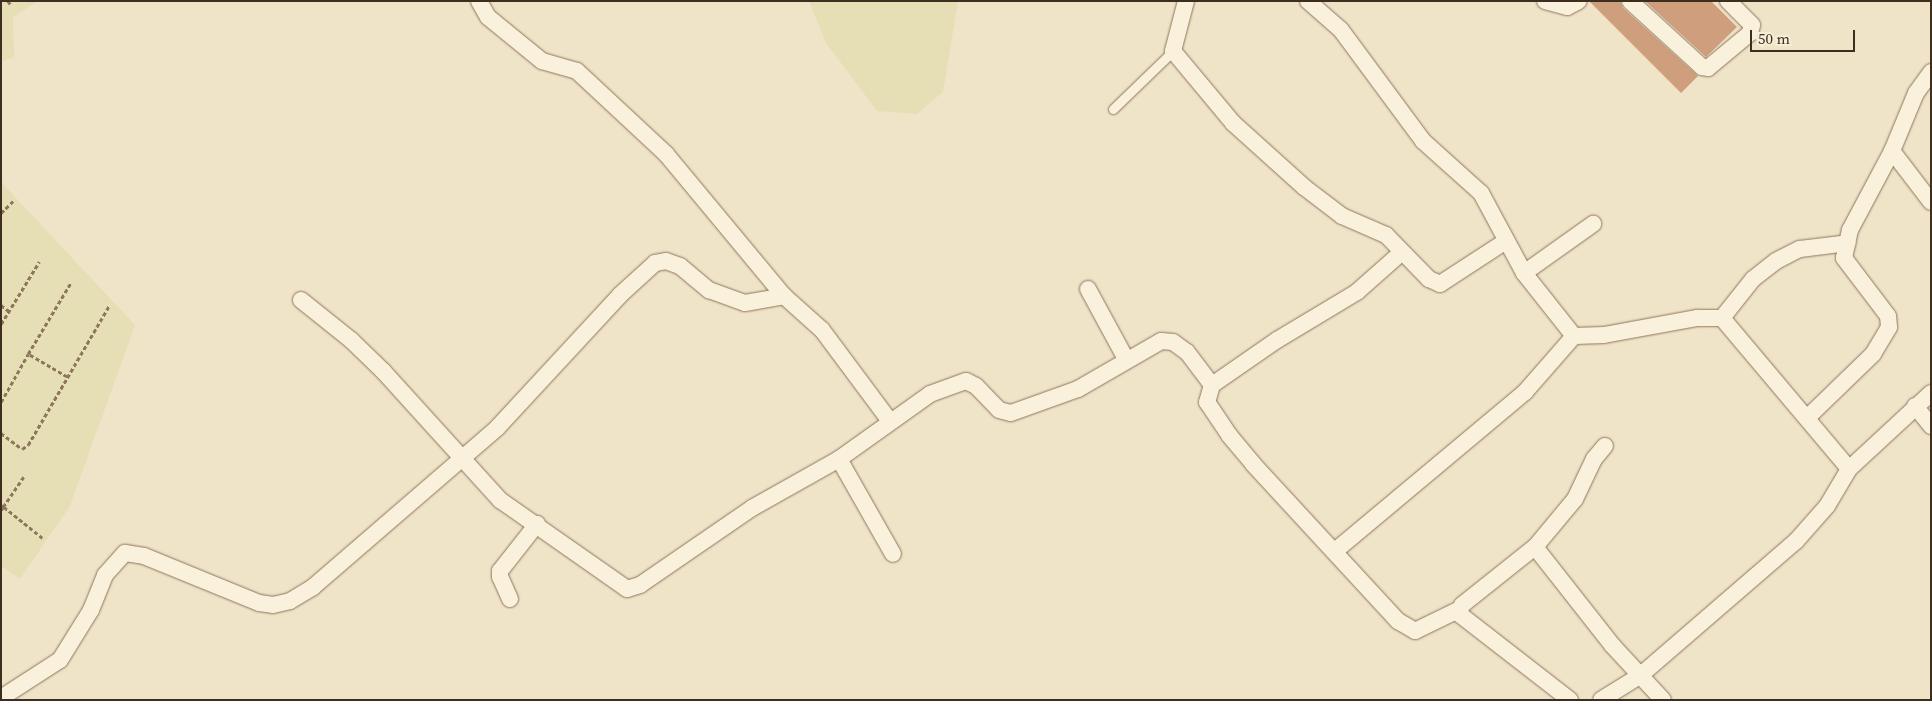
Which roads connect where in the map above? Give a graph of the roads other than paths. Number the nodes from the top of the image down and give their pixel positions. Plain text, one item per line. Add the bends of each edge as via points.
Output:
1 (1186, 1) edge
2 (1308, 1) edge
3 (1545, 1) edge
4 (1579, 1) edge
5 (1630, 1) edge
6 (1728, 1) edge
7 (484, 4) edge
8 (1173, 51) junction
9 (1931, 72) edge
10 (1113, 109) dead end
11 (1892, 151) junction
12 (1931, 202) edge
13 (1593, 224) dead end
14 (1506, 241) junction
15 (1848, 243) junction
16 (1402, 252) junction
17 (1524, 273) junction
18 (1088, 289) dead end
19 (784, 296) junction
20 (301, 300) dead end
21 (1722, 318) junction
22 (1574, 336) junction
23 (1126, 359) junction
24 (1212, 385) junction
25 (1931, 393) edge
26 (1915, 406) junction
27 (1808, 417) junction
28 (890, 420) junction
29 (1931, 426) edge
30 (1605, 446) dead end
31 (462, 458) junction
32 (839, 459) junction
33 (1849, 469) junction
34 (537, 524) junction
35 (1535, 546) junction
36 (1335, 551) junction
37 (893, 554) dead end
38 (510, 599) dead end
39 (1458, 610) junction
40 (1641, 675) junction
41 (5, 698) edge
42 (1570, 700) edge
43 (1601, 700) edge
44 (1663, 700) edge

1 - 8 street
2 - 14 street via 1340,30 1423,141 1481,193
3 - 4 street via 1567,7
5 - 6 street via 1702,67 1708,68 1750,33 1752,25
7 - 19 street via 502,30 542,61 577,71 605,94 666,154
8 - 10 lane
8 - 16 street via 1232,122 1304,187 1342,216 1386,235
9 - 11 street via 1916,93
11 - 12 street
11 - 15 street via 1850,230
13 - 17 street
14 - 16 street via 1440,284 1429,279
14 - 17 street
15 - 21 street via 1800,250 1776,261 1753,279
15 - 27 street via 1844,258 1888,316 1889,328 1872,354
16 - 24 street via 1357,292 1277,340
17 - 22 street
18 - 23 street
19 - 28 street via 822,330
19 - 31 street via 745,303 709,290 680,266 666,261 655,263 620,295 496,428
20 - 31 street via 351,340 384,372
21 - 22 street via 1697,318 1604,335
21 - 27 street
22 - 36 street via 1525,392
23 - 24 street via 1161,341 1173,342 1187,352
23 - 28 street via 1078,389 1011,413 999,410 976,386 966,381 930,394
24 - 36 street via 1207,402 1229,436
25 - 26 street
26 - 29 street
26 - 33 street
27 - 33 street
28 - 32 street
30 - 35 street via 1591,464 1574,499
31 - 34 street via 500,500
31 - 41 street via 313,587 290,601 272,605 259,603 144,556 125,553 105,575 91,610 60,660
32 - 34 street via 752,508 633,589 620,586
32 - 37 street
33 - 40 street via 1827,506 1796,541
34 - 38 street via 500,571
35 - 39 street
35 - 40 street via 1612,645
36 - 39 street via 1408,629 1415,631
39 - 42 street
40 - 43 street
40 - 44 street

